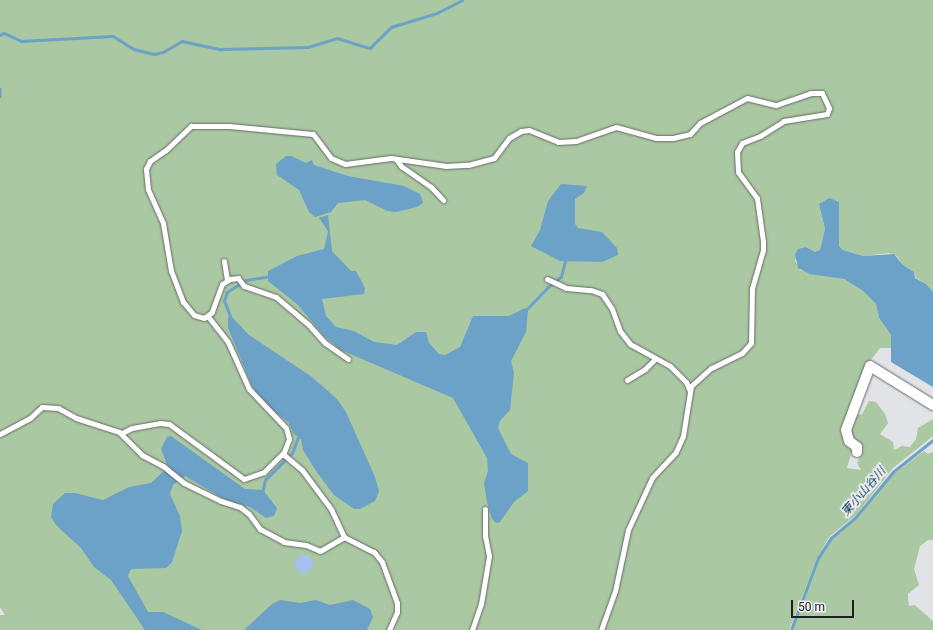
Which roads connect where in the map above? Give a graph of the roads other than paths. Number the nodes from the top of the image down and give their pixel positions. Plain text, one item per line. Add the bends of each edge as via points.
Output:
1 (396, 159) junction
2 (442, 200) dead end
3 (224, 261) dead end
4 (547, 279) dead end
5 (226, 280) junction
6 (208, 316) junction
7 (348, 359) dead end
8 (655, 359) junction
9 (627, 380) dead end
10 (690, 391) junction
11 (933, 405) edge
12 (122, 433) junction
13 (0, 434) edge
14 (856, 452) dead end
15 (284, 455) junction
16 (485, 509) dead end
17 (344, 537) junction
18 (389, 630) edge
19 (472, 630) edge
20 (601, 630) edge

1 - 2 lane
1 - 6 lane via 353,164 338,162 331,158 317,138 300,132 195,124 186,130 166,150 150,161 146,175 148,189 163,223 171,271 180,297 194,315 204,318
1 - 10 lane via 446,166 481,163 494,158 509,138 521,131 529,130 558,142 576,141 616,127 656,138 673,138 690,134 700,123 747,98 776,105 810,93 822,93 829,108 827,114 784,121 760,136 742,143 739,148 736,167 757,198 763,241 763,250 752,288 751,343 742,354 724,360 695,380
3 - 5 lane
4 - 8 lane via 563,286 602,294 609,302 620,331 630,344
5 - 6 lane via 219,289
5 - 7 lane via 240,279 244,286 276,297 309,325 325,343
6 - 15 lane via 228,342 249,389 286,428 289,439
8 - 9 lane
8 - 10 lane via 670,366 686,382
10 - 20 lane via 686,423 679,447 652,478 628,530 615,591
11 - 14 street via 870,366 846,430 849,441 857,447
12 - 13 lane via 76,418 52,406 42,407 30,418
12 - 15 lane via 132,428 165,423 244,479 264,472
12 - 17 lane via 142,455 166,468 179,480 221,502 240,507 260,529 284,542 320,551
15 - 17 lane via 293,461 331,509
16 - 19 lane via 485,536 489,556 481,604
17 - 18 lane via 374,552 382,562 397,603

